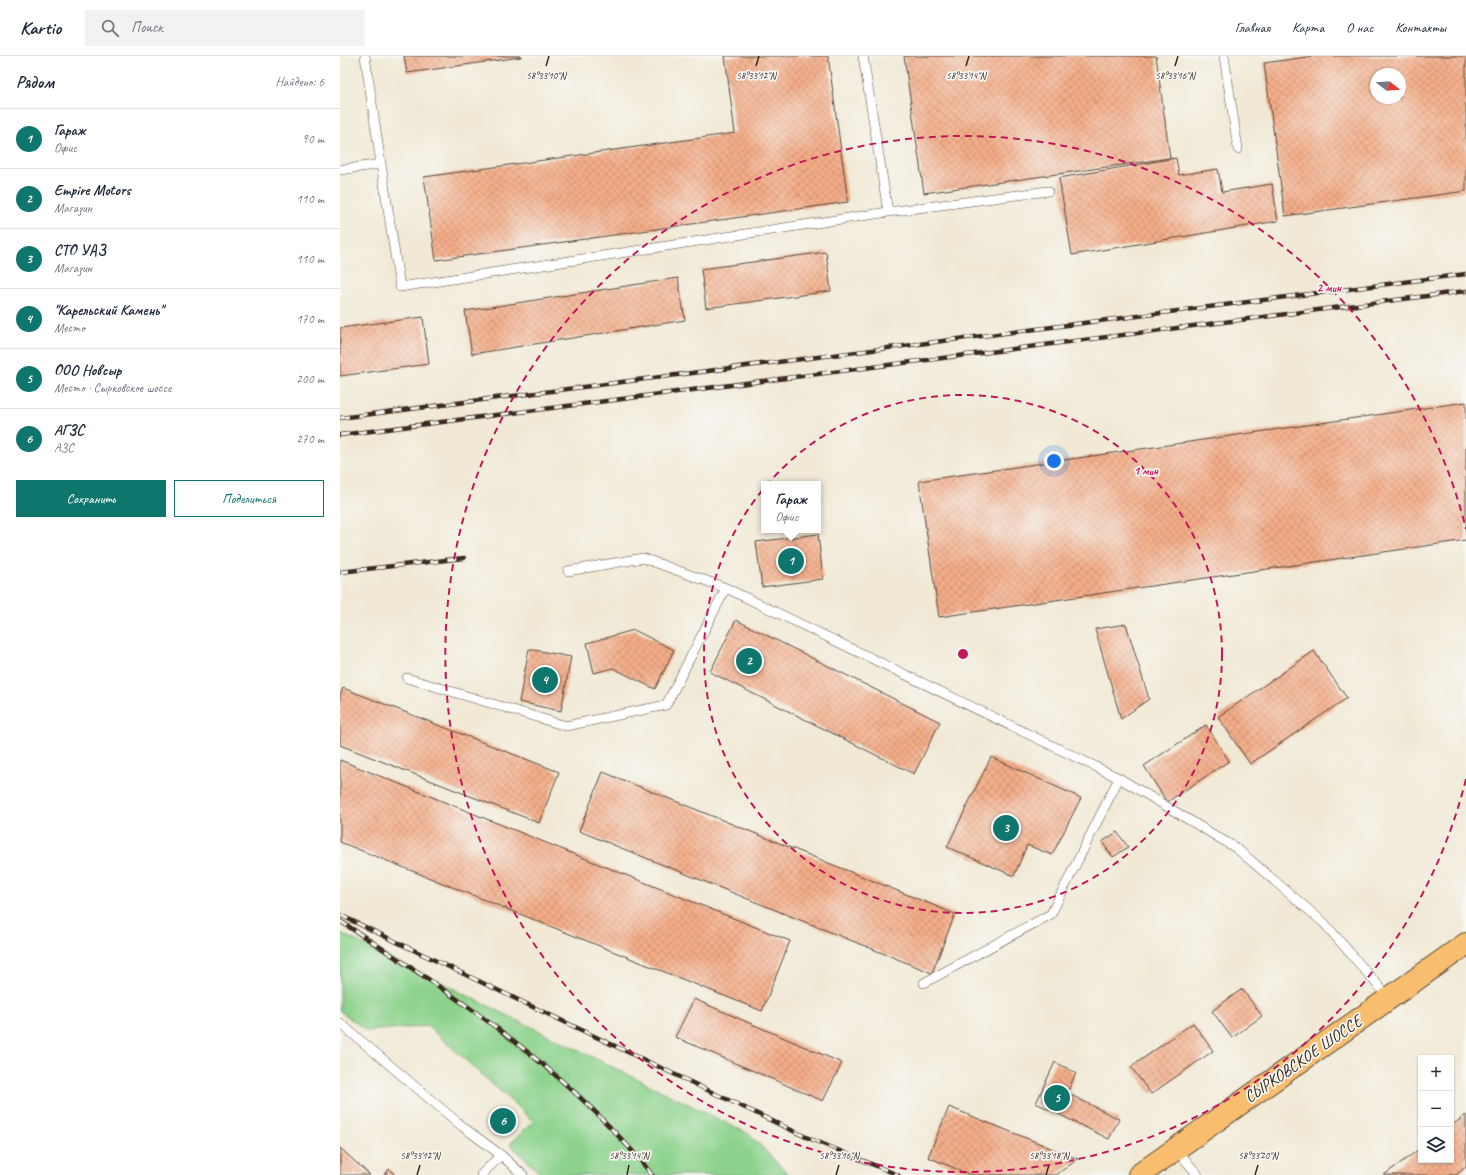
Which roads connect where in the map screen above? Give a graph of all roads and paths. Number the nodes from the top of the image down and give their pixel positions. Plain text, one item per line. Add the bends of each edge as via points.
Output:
1 (365, 56) edge
2 (863, 56) edge
3 (1224, 56) edge
4 (1238, 149) dead end
5 (381, 164) junction
6 (340, 170) edge
7 (1048, 191) dead end
8 (888, 212) junction
9 (568, 571) dead end
10 (726, 588) junction
11 (407, 678) dead end
12 (1119, 778) junction
13 (1466, 944) edge
14 (924, 983) dead end
15 (1389, 998) junction
16 (340, 1023) edge
17 (1176, 1149) junction
18 (501, 1155) junction
19 (481, 1175) edge
20 (523, 1175) edge
21 (1139, 1175) edge
22 (1198, 1175) edge

1 - 5 lane
2 - 8 lane
3 - 4 lane
5 - 6 lane
5 - 8 lane via 400,287
7 - 8 lane
9 - 10 lane via 642,558
10 - 11 lane via 666,705 566,726
10 - 12 lane
12 - 14 lane via 1051,914
12 - 15 lane via 1236,848 1324,923
13 - 15 main road, СЫРКОВСКОЕ ШОССЕ
15 - 17 main road, СЫРКОВСКОЕ ШОССЕ
16 - 18 lane via 463,1127
17 - 21 main road, СЫРКОВСКОЕ ШОССЕ
17 - 22 lane
18 - 19 lane
18 - 20 lane

